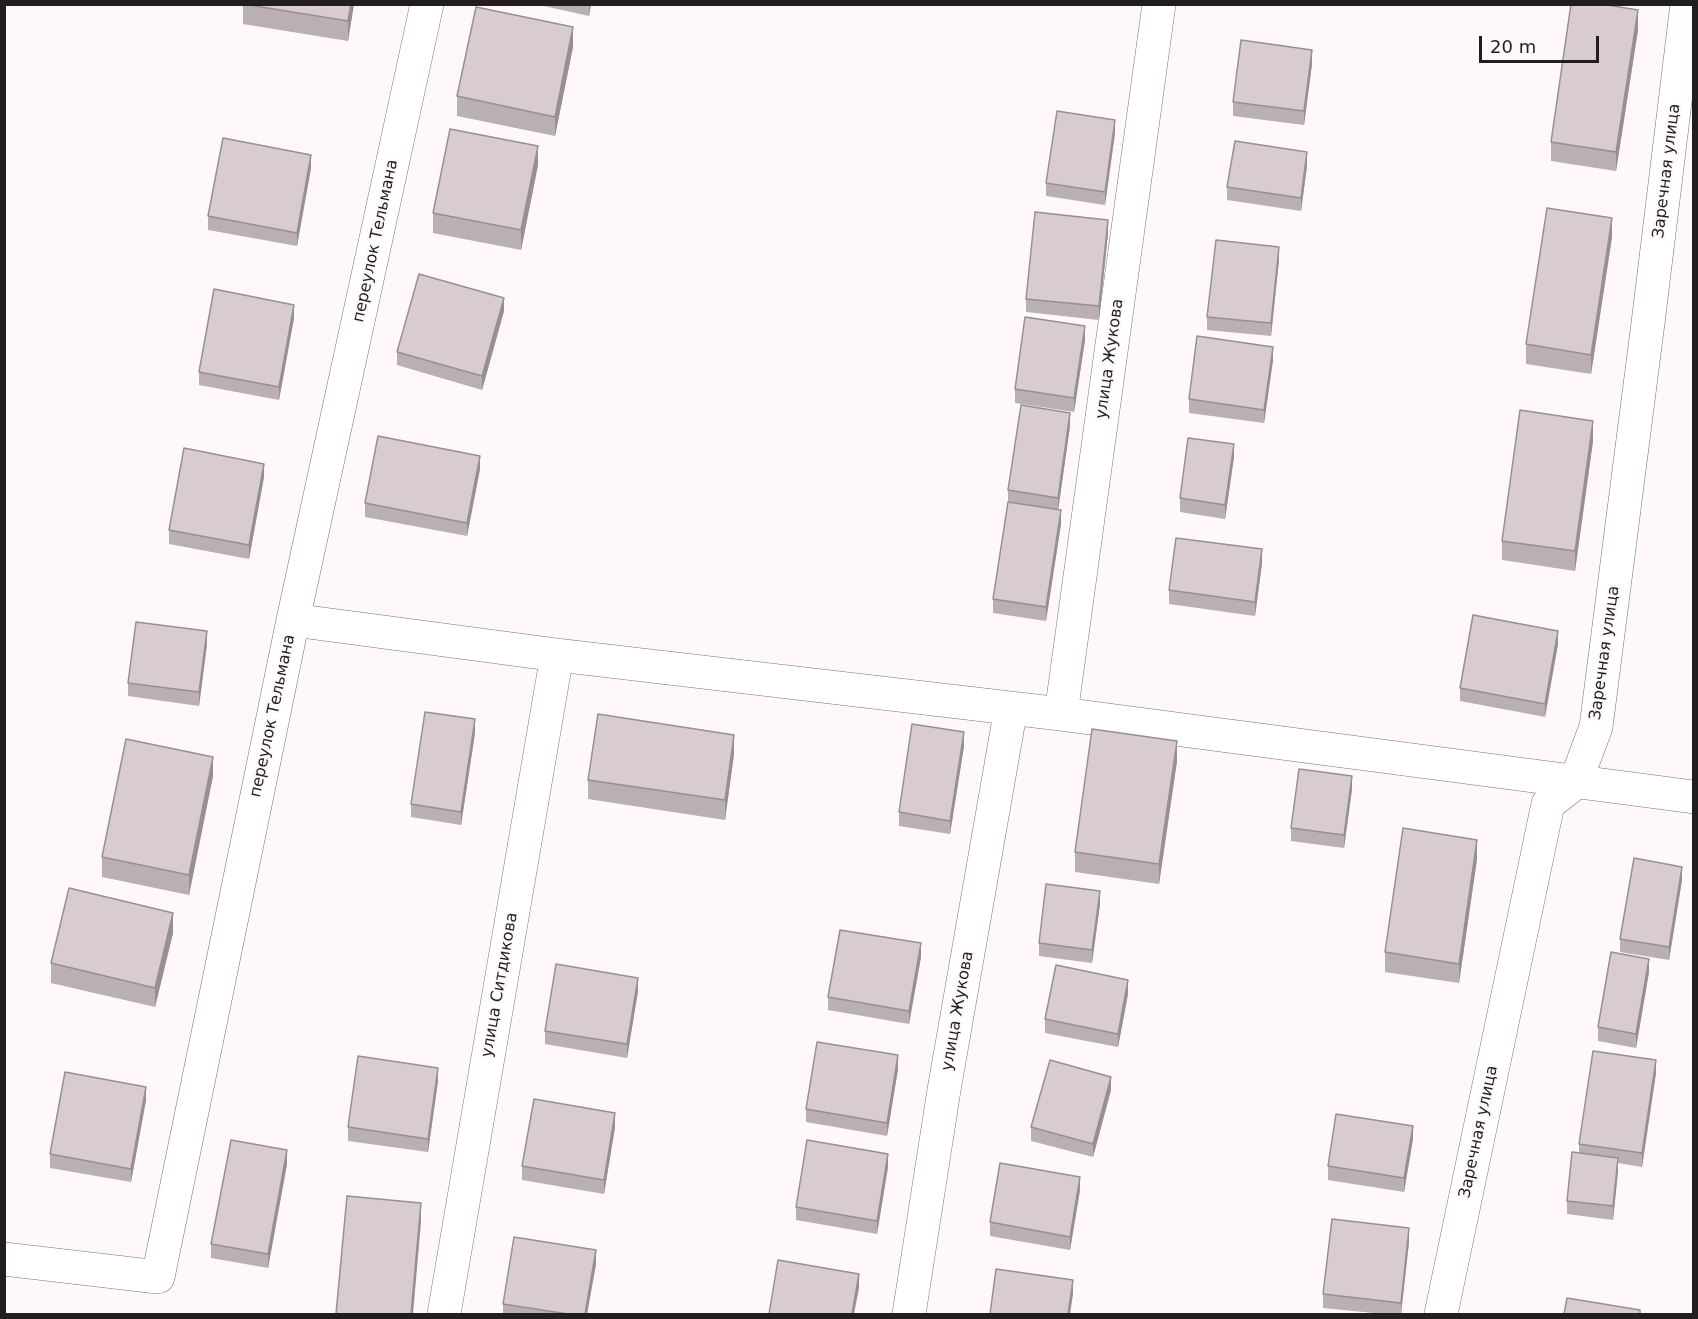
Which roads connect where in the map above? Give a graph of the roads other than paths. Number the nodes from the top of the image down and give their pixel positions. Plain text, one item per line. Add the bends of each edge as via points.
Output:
1 (427, 4) edge
2 (1159, 4) edge
3 (1687, 4) edge
4 (293, 620) junction
5 (557, 655) junction
6 (1011, 708) junction
7 (1061, 714) junction
8 (1575, 783) junction
9 (1694, 797) edge
10 (4, 1259) edge
11 (444, 1314) edge
12 (909, 1314) edge
13 (1441, 1314) edge

1 - 4 street, переулок Тельмана
2 - 7 street, улица Жукова
3 - 8 street, Заречная улица via 1596,727
4 - 5 street
4 - 10 street, переулок Тельмана via 159,1277
5 - 6 street
5 - 11 street, улица Ситдикова
6 - 7 street
6 - 12 street, улица Жукова
7 - 8 street
8 - 9 street
8 - 13 street, Заречная улица via 1548,804

